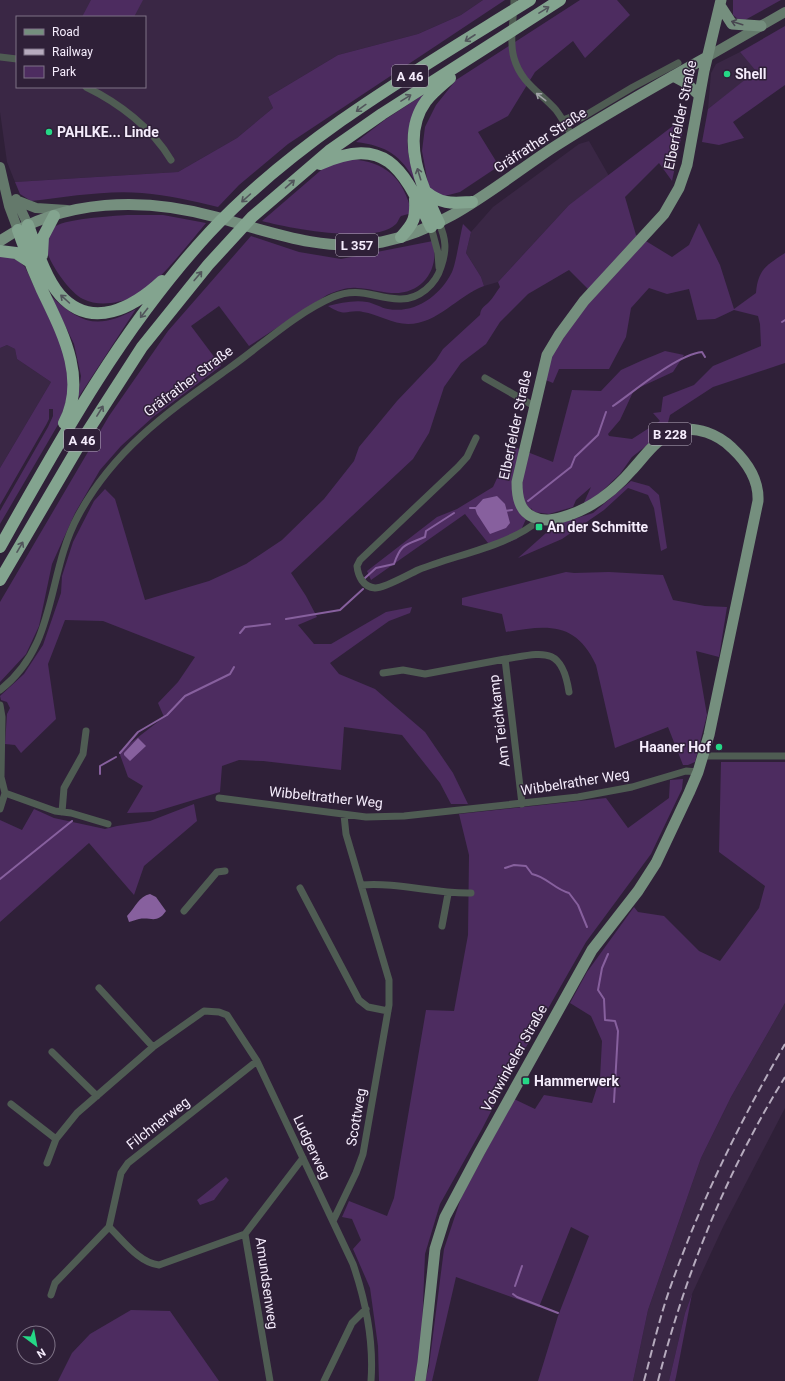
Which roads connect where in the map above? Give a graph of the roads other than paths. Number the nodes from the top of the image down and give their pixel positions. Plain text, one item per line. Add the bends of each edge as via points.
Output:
1 (514, 0) edge
2 (560, 0) edge
3 (528, 1) edge
4 (721, 3) edge
5 (785, 12) edge
6 (761, 26) junction
7 (478, 54) junction
8 (0, 57) edge
9 (707, 57) junction
10 (16, 59) edge
11 (678, 63) dead end
12 (673, 76) junction
13 (88, 88) edge
14 (699, 95) junction
15 (564, 123) junction
16 (572, 136) junction
17 (171, 160) dead end
18 (0, 167) edge
19 (306, 170) junction
20 (5, 185) junction
21 (420, 194) junction
22 (18, 201) junction
23 (472, 202) junction
24 (71, 211) junction
25 (54, 216) junction
26 (435, 225) junction
27 (23, 228) junction
28 (401, 237) junction
29 (0, 241) edge
30 (0, 251) edge
31 (42, 260) junction
32 (185, 260) junction
33 (30, 262) junction
34 (485, 378) dead end
35 (534, 406) junction
36 (476, 438) dead end
37 (37, 481) junction
38 (539, 520) junction
39 (0, 547) edge
40 (0, 580) edge
41 (505, 659) junction
42 (384, 673) dead end
43 (0, 690) edge
44 (569, 692) dead end
45 (0, 705) edge
46 (86, 731) dead end
47 (703, 756) junction
48 (785, 756) edge
49 (698, 772) junction
50 (5, 792) junction
51 (219, 798) dead end
52 (522, 804) junction
53 (0, 809) edge
54 (454, 810) joint
55 (62, 812) junction
56 (344, 815) junction
57 (108, 824) dead end
58 (225, 871) dead end
59 (361, 885) junction
60 (300, 888) dead end
61 (471, 893) dead end
62 (448, 894) junction
63 (184, 911) dead end
64 (442, 926) dead end
65 (99, 988) dead end
66 (388, 1011) junction
67 (153, 1047) junction
68 (52, 1052) dead end
69 (257, 1061) junction
70 (97, 1096) junction
71 (11, 1104) dead end
72 (56, 1140) junction
73 (303, 1158) junction
74 (46, 1163) dead end
75 (332, 1221) junction
76 (109, 1227) junction
77 (245, 1234) junction
78 (51, 1295) dead end
79 (366, 1309) junction
80 (270, 1381) edge
81 (324, 1381) edge
82 (371, 1381) edge
83 (420, 1381) edge

15 -> 1 street via 549,103 535,92 519,70 514,58
7 -> 2 highway, A 46
3 -> 32 highway, A 46 via 373,100 313,143 238,206
6 -> 4 main road via 732,24
4 - 9 main road, Elberfelder Straße
5 - 6 main road, L 357
6 - 9 main road, L 357
19 -> 7 highway, A 46 via 382,114
21 -> 7 highway via 414,131 418,117 436,90
8 - 10 street
9 - 12 main road, Gräfrather Straße / L 357
9 - 14 main road, Elberfelder Straße
11 - 15 street, Gräfrather Straße via 581,118 571,117
12 - 14 main road via 686,82
12 - 16 main road, Gräfrather Straße / L 357
13 - 17 street via 121,108 144,126 161,143
14 - 35 main road, Elberfelder Straße via 687,165 671,203 654,226 584,301 559,334 547,355
15 - 16 street
16 - 23 main road, Gräfrather Straße / L 357
18 - 20 main road
19 - 21 highway via 337,156 368,153 381,157 395,166
40 -> 19 highway, A 46 via 84,438 147,341 212,260 252,217
20 - 22 main road
20 - 27 main road via 9,206
21 - 23 highway via 444,203
21 - 26 highway
21 - 28 highway via 415,216
22 - 24 main road via 36,208
22 - 27 main road
23 - 26 main road, Gräfrather Straße / L 357
24 - 25 main road, L 357
24 - 28 main road, L 357 via 96,206 143,204 196,212 312,243 369,244
25 - 27 main road, L 357
25 - 31 highway via 43,237
26 - 28 main road, L 357
26 - 43 street, Gräfrather Straße via 439,275 427,289 408,298 395,299 358,292 348,292 331,298 276,334 180,404 114,462 77,517 67,542 47,620 38,643 24,666
27 - 29 main road, L 357
27 - 31 highway
27 - 33 highway
30 - 33 highway via 16,253
32 -> 31 highway via 135,303 113,312 100,313 75,308 60,296
32 -> 37 highway, A 46 via 135,324 93,386
33 - 37 highway via 64,338 74,385 66,419
34 - 35 street
35 - 38 main road, Elberfelder Straße via 517,482 517,494 524,510
36 - 38 street via 467,457 458,467 360,560 357,566 361,580 367,586 381,587 435,563 522,533
37 - 39 highway, A 46
38 - 47 main road, B 228 via 551,520 576,513 596,502 622,482 659,440 678,430 695,429 719,438 735,451 749,468 757,484 758,501
41 - 42 street, Am Teichkamp via 425,674 403,670
41 - 44 street, Am Teichkamp via 543,654 552,657 566,671
41 - 52 street, Am Teichkamp
45 - 50 street via 1,777
46 - 55 street via 83,754 64,788
47 - 48 street
47 - 49 main road, B 228
49 - 52 street, Wibbelrather Weg via 686,771 632,787 578,797
49 - 83 main road, Vohwinkeler Straße / B 228 via 656,863 592,950 445,1217 435,1249
50 - 53 street
50 - 55 street
51 - 56 street, Wibbeltrather Weg
52 - 54 street, Wibbelrather Weg
54 - 56 street, Wibbeltrather Weg via 404,816
55 - 57 street
56 - 59 street, Scottweg via 346,834
58 - 63 street via 217,872
59 - 62 street via 389,884
59 - 66 street, Scottweg via 390,980
60 - 66 street via 359,1000 368,1007
61 - 62 street
62 - 64 street
65 - 67 street
66 - 75 street, Scottweg via 363,1154
67 - 69 street, Ludgerweg via 204,1011 219,1012 227,1015
67 - 70 street, Ludgerweg
68 - 70 street
69 - 73 street, Ludgerweg
69 - 76 street, Filchnerweg via 128,1163 121,1173
70 - 72 street, Ludgerweg via 77,1113
71 - 72 street
72 - 74 street, Ludgerweg
73 - 75 street, Ludgerweg
73 - 77 street, Amundsenweg
75 - 79 street, Ludgerweg via 353,1264
76 - 77 street via 139,1256 149,1263 159,1264
76 - 78 street via 55,1283
77 - 80 street, Amundsenweg
79 - 81 street via 352,1323
79 - 82 street, Ludgerweg via 371,1339

